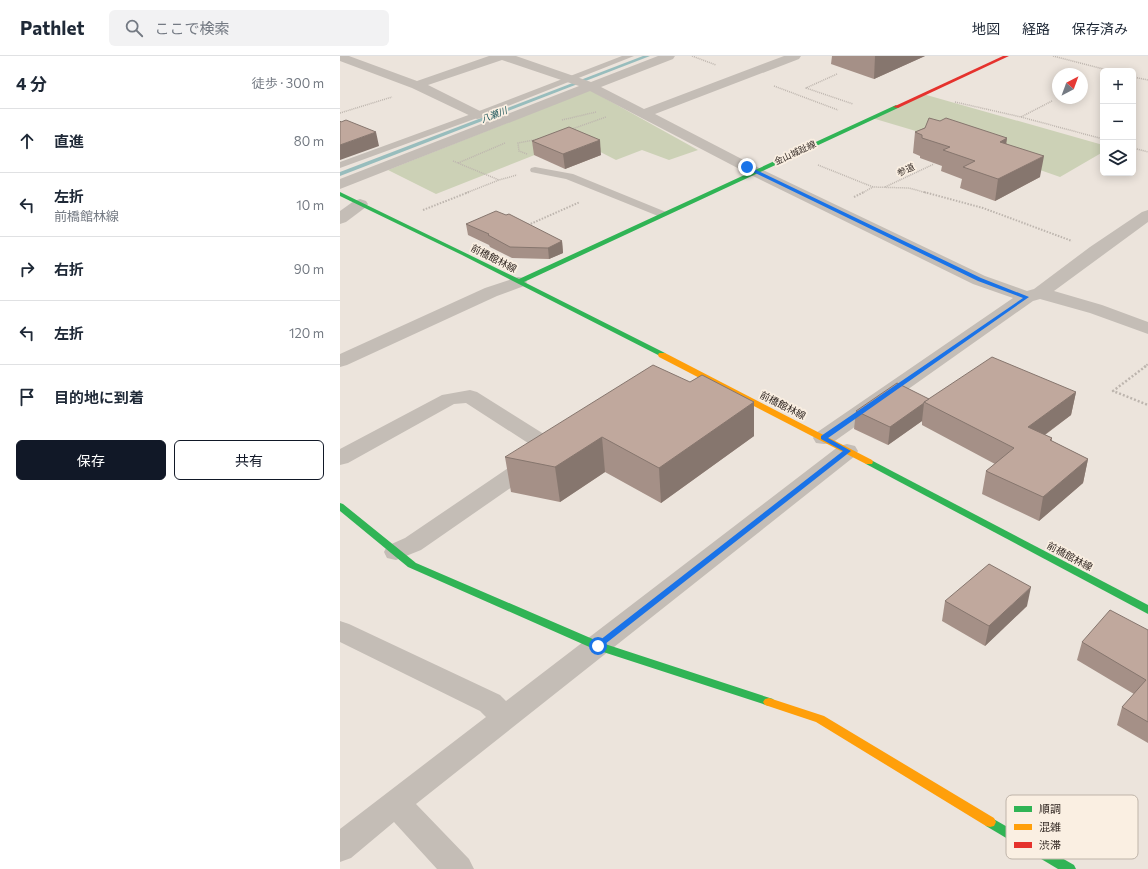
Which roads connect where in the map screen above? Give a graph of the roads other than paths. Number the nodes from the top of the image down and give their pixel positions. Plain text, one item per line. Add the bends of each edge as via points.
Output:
1 (502, 56) edge
2 (630, 56) edge
3 (669, 56) edge
4 (795, 56) edge
5 (1007, 56) edge
6 (340, 57) edge
7 (570, 78) junction
8 (420, 86) junction
9 (590, 86) junction
10 (643, 114) junction
11 (477, 115) junction
12 (340, 165) edge
13 (535, 170) road end
14 (755, 171) junction
15 (340, 184) edge
16 (340, 194) edge
17 (360, 204) junction
18 (662, 214) junction
19 (340, 219) edge
20 (1146, 219) edge
21 (518, 282) junction
22 (1033, 295) junction
23 (1148, 328) edge
24 (340, 361) edge
25 (824, 438) junction
26 (848, 451) junction
27 (340, 458) edge
28 (340, 506) edge
29 (396, 552) junction
30 (1148, 610) edge
31 (340, 631) edge
32 (598, 646) junction
33 (504, 718) junction
34 (395, 802) junction
35 (1006, 831) edge
36 (340, 848) edge
37 (1052, 859) edge
38 (458, 869) edge
39 (1069, 869) edge

1 - 7 street
1 - 8 street
2 - 7 lane
3 - 9 street
4 - 10 street
5 - 14 main road, 金山城趾線
6 - 8 street
7 - 9 street
7 - 11 lane
8 - 11 street
9 - 10 street
9 - 15 street
10 - 14 street
11 - 12 lane
13 - 18 lane via 569,176
14 - 18 main road, 金山城趾線
14 - 22 street via 979,280
16 - 17 main road, 前橋館林線
17 - 19 street
17 - 21 main road, 前橋館林線
18 - 21 main road, 金山城趾線
20 - 22 street
21 - 24 street
21 - 25 main road, 前橋館林線
22 - 23 street via 1096,309
22 - 25 street
25 - 26 main road, 前橋館林線
26 - 30 main road, 前橋館林線
26 - 32 street
27 - 29 street via 448,399 470,396 539,441 537,459 413,544
28 - 29 main road
29 - 32 main road via 412,565
31 - 33 street via 490,703
32 - 33 street
32 - 35 main road via 820,719
33 - 34 street
34 - 36 street
34 - 38 street
37 - 39 main road

